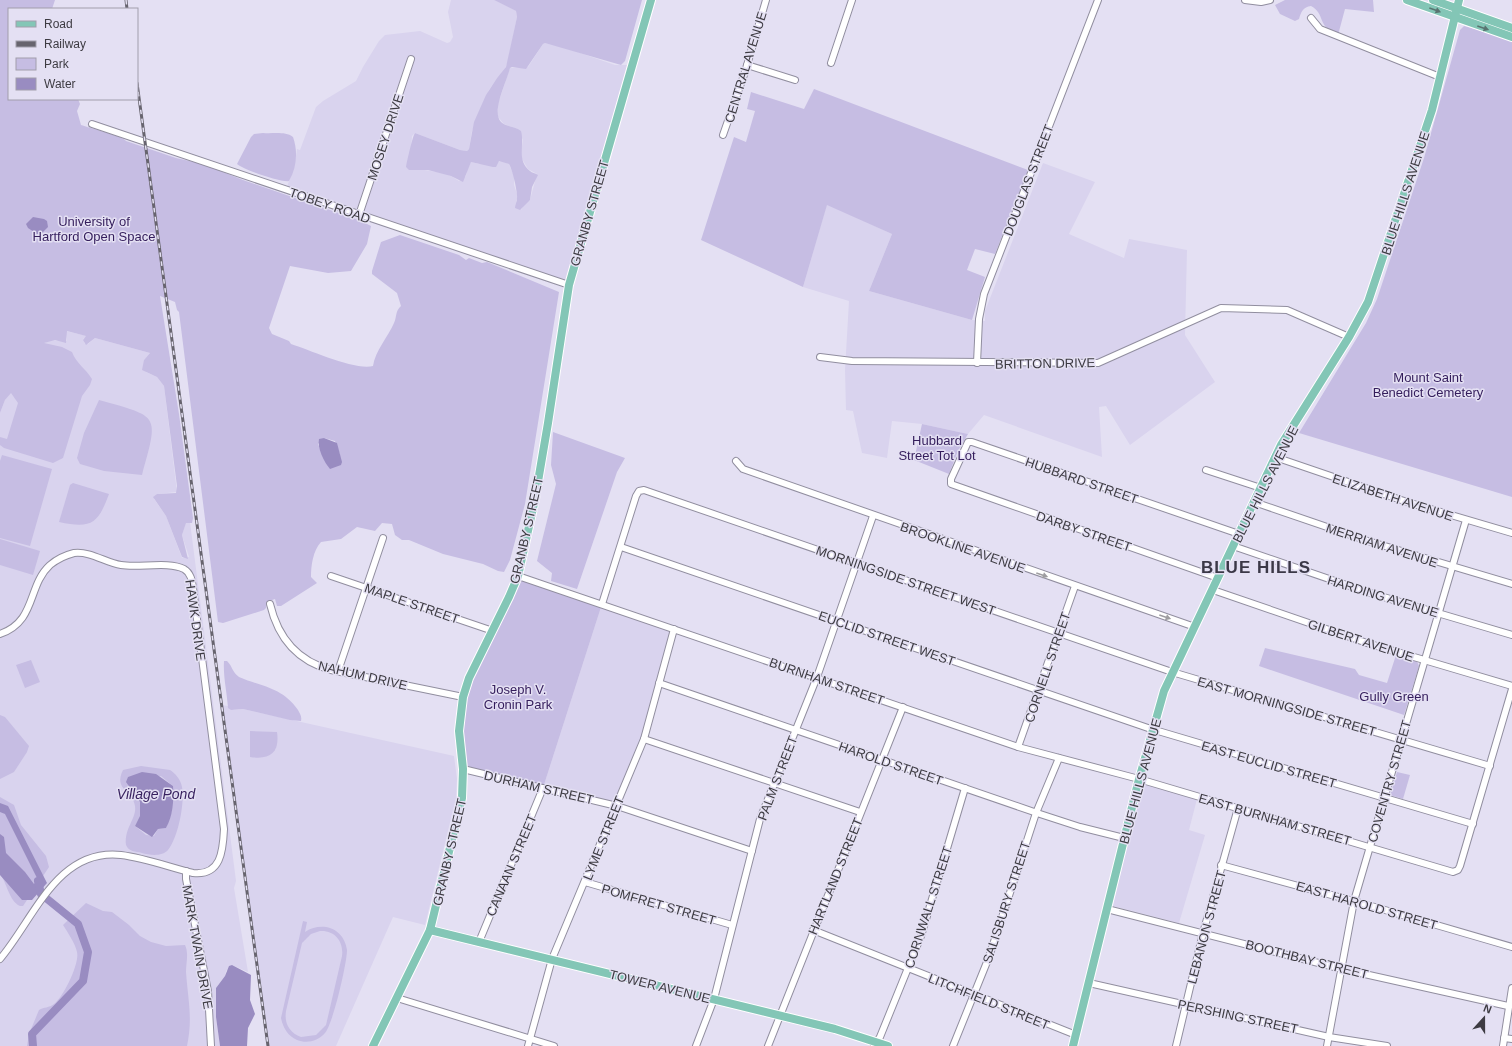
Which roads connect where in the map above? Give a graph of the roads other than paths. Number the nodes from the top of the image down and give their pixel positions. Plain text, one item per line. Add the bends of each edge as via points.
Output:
1 (651, 0) edge
2 (766, 0) edge
3 (852, 0) edge
4 (1098, 0) edge
5 (1245, 0) edge
6 (1270, 0) edge
7 (1407, 0) edge
8 (1433, 0) edge
9 (1459, 0) edge
10 (1458, 9) junction
11 (1310, 18) dead end
12 (1455, 18) junction
13 (1512, 28) edge
14 (1512, 37) edge
15 (411, 60) dead end
16 (831, 63) dead end
17 (747, 65) junction
18 (787, 77) junction
19 (1440, 78) junction
20 (795, 80) dead end
21 (785, 84) dead end
22 (92, 124) dead end
23 (723, 135) dead end
24 (359, 215) junction
25 (569, 285) junction
26 (1349, 337) junction
27 (820, 357) dead end
28 (977, 363) junction
29 (1275, 457) junction
30 (736, 461) dead end
31 (1206, 470) dead end
32 (951, 484) joint
33 (1261, 488) junction
34 (1254, 502) junction
35 (873, 516) junction
36 (1466, 520) junction
37 (1512, 533) edge
38 (1239, 534) junction
39 (383, 538) dead end
40 (1233, 546) junction
41 (621, 547) junction
42 (857, 563) junction
43 (1452, 567) junction
44 (331, 576) dead end
45 (518, 576) junction
46 (1218, 578) junction
47 (1512, 584) edge
48 (1075, 586) junction
49 (366, 587) junction
50 (1212, 590) junction
51 (270, 604) dead end
52 (602, 604) junction
53 (1438, 613) junction
54 (837, 621) junction
55 (1195, 627) junction
56 (674, 629) junction
57 (493, 631) junction
58 (1059, 633) junction
59 (0, 634) edge
60 (1512, 635) edge
61 (1424, 661) junction
62 (338, 671) junction
63 (1172, 672) junction
64 (817, 677) junction
65 (659, 683) junction
66 (1512, 687) edge
67 (1039, 691) junction
68 (463, 697) junction
69 (903, 707) junction
70 (795, 730) junction
71 (1153, 730) junction
72 (644, 739) junction
73 (1401, 740) junction
74 (1018, 747) junction
75 (1058, 758) junction
76 (882, 759) junction
77 (1490, 766) junction
78 (463, 769) junction
79 (1139, 779) junction
80 (774, 783) junction
81 (543, 788) junction
82 (965, 788) junction
83 (1384, 798) junction
84 (617, 806) junction
85 (1238, 808) junction
86 (860, 812) junction
87 (1036, 812) junction
88 (1473, 824) junction
89 (1124, 838) junction
90 (1370, 847) junction
91 (752, 851) junction
92 (1221, 865) junction
93 (186, 872) junction
94 (585, 882) junction
95 (1354, 901) junction
96 (1107, 909) junction
97 (732, 926) junction
98 (430, 930) junction
99 (813, 930) junction
100 (1203, 933) junction
101 (479, 942) junction
102 (1512, 947) edge
103 (0, 959) edge
104 (552, 959) junction
105 (908, 968) junction
106 (1342, 968) junction
107 (1089, 983) junction
108 (1512, 988) edge
109 (974, 995) junction
110 (397, 998) junction
111 (714, 999) junction
112 (1186, 1005) junction
113 (1508, 1006) junction
114 (780, 1015) junction
115 (1076, 1036) junction
116 (1329, 1037) junction
117 (1504, 1038) junction
118 (530, 1039) junction
119 (1512, 1039) edge
120 (875, 1044) edge
121 (212, 1046) edge
122 (373, 1046) edge
123 (528, 1046) edge
124 (554, 1046) edge
125 (696, 1046) edge
126 (768, 1046) edge
127 (888, 1046) edge
128 (953, 1046) edge
129 (1073, 1046) edge
130 (1176, 1046) edge
131 (1327, 1046) edge
132 (1387, 1046) edge
133 (1503, 1046) edge

1 - 25 main road, GRANBY STREET
2 - 17 street, CENTRAL AVENUE
3 - 16 street
4 - 28 street, DOUGLAS STREET via 984,294 979,319
5 - 6 street
7 -> 12 main road
8 - 10 main road
9 - 10 main road, BLUE HILLS AVENUE
10 - 12 main road, BLUE HILLS AVENUE
10 - 13 main road
11 - 19 street via 1320,29
12 -> 14 main road
12 - 19 main road, BLUE HILLS AVENUE
15 - 24 street, MOSEY DRIVE
17 - 18 street
17 - 23 street, CENTRAL AVENUE
18 - 20 street
18 - 21 street
19 - 26 main road, BLUE HILLS AVENUE via 1374,287 1364,312
22 - 24 street, TOBEY ROAD
24 - 25 street, TOBEY ROAD
25 - 45 main road, GRANBY STREET via 549,421
26 - 28 street, BRITTON DRIVE via 1287,310 1221,308 1098,363
26 - 29 main road, BLUE HILLS AVENUE
27 - 28 street, BRITTON DRIVE via 852,361
29 - 33 main road, BLUE HILLS AVENUE
29 - 36 street, ELIZABETH AVENUE
30 - 35 street, BROOKLINE AVENUE via 742,469
31 - 33 street
32 - 38 street, HUBBARD STREET via 968,442 972,442
32 - 46 street, DARBY STREET
33 - 34 main road, BLUE HILLS AVENUE
34 - 38 main road, BLUE HILLS AVENUE
34 - 43 street, MERRIAM AVENUE
35 - 42 street, PALM STREET
35 -> 48 street, BROOKLINE AVENUE
36 - 37 street, ELIZABETH AVENUE
36 - 43 street, COVENTRY STREET
38 - 40 main road, BLUE HILLS AVENUE
39 - 49 street
40 - 46 main road, BLUE HILLS AVENUE
40 - 53 street, HARDING AVENUE via 1363,591
41 - 42 street, MORNINGSIDE STREET WEST via 636,496 639,491 644,490
41 - 52 street
41 - 54 street, EUCLID STREET WEST
42 - 54 street, PALM STREET
42 - 58 street, MORNINGSIDE STREET WEST
43 - 47 street, MERRIAM AVENUE
43 - 53 street, COVENTRY STREET
44 - 49 street, MAPLE STREET
45 - 52 street, BURNHAM STREET
45 - 57 main road, GRANBY STREET
46 - 50 main road, BLUE HILLS AVENUE
48 -> 55 street, BROOKLINE AVENUE
48 - 58 street, CORNELL STREET
49 - 57 street, MAPLE STREET
49 - 62 street
50 - 55 main road, BLUE HILLS AVENUE
50 - 61 street, GILBERT AVENUE
51 - 62 street, NAHUM DRIVE via 279,630 294,651 317,666
52 - 56 street, BURNHAM STREET
53 - 60 street, HARDING AVENUE
53 - 61 street, COVENTRY STREET
54 - 64 street, PALM STREET
54 - 67 street, EUCLID STREET WEST
55 - 63 main road, BLUE HILLS AVENUE
56 - 64 street, BURNHAM STREET
56 - 65 street, LYME STREET
57 - 68 main road, GRANBY STREET via 469,678
58 - 63 street, MORNINGSIDE STREET WEST
58 - 67 street, CORNELL STREET
59 - 93 street, HAWK DRIVE via 19,623 44,572 55,561 75,553 120,565 172,566 188,572 193,588 224,829 221,852 216,865 203,873
61 - 66 street, GILBERT AVENUE
61 - 73 street, COVENTRY STREET
62 - 68 street, NAHUM DRIVE
63 - 71 main road, BLUE HILLS AVENUE
63 - 73 street, EAST MORNINGSIDE STREET
64 - 69 street, BURNHAM STREET
64 - 70 street, PALM STREET
65 - 70 street, HAROLD STREET
65 - 72 street, LYME STREET
66 - 77 street
67 - 71 street, EUCLID STREET WEST
67 - 74 street, CORNELL STREET
68 - 78 main road, GRANBY STREET via 459,731
69 - 74 street, BURNHAM STREET
69 - 76 street, HARTLAND STREET
70 - 76 street, HAROLD STREET
70 - 80 street, PALM STREET
71 - 79 main road, BLUE HILLS AVENUE
71 - 83 street, EAST EUCLID STREET
72 - 80 street
72 - 84 street, LYME STREET
73 - 77 street, EAST MORNINGSIDE STREET
73 - 83 street, COVENTRY STREET
74 - 75 street, BURNHAM STREET
75 - 79 street, BURNHAM STREET
75 - 87 street, SALISBURY STREET
76 - 82 street, HAROLD STREET
76 - 86 street, HARTLAND STREET
77 - 88 street
78 - 81 street, DURHAM STREET
78 - 98 main road, GRANBY STREET via 462,798
79 - 85 street, EAST BURNHAM STREET
79 - 89 main road, BLUE HILLS AVENUE
80 - 86 street
80 - 91 street, PALM STREET via 760,819
81 - 84 street, DURHAM STREET
81 - 101 street, CANAAN STREET
82 - 87 street, HAROLD STREET
82 - 105 street, CORNWALL STREET via 921,936
83 - 88 street, EAST EUCLID STREET
83 - 90 street, COVENTRY STREET
84 - 91 street, DURHAM STREET
84 - 94 street, LYME STREET
85 - 90 street, EAST BURNHAM STREET
85 - 92 street, LEBANON STREET
86 - 99 street, HARTLAND STREET
87 - 89 street, HAROLD STREET
87 - 109 street, SALISBURY STREET via 989,957
88 - 90 street, EAST BURNHAM STREET via 1457,870 1449,871
89 - 96 main road, BLUE HILLS AVENUE
90 - 95 street, COVENTRY STREET
91 - 97 street, PALM STREET
92 - 95 street, EAST HAROLD STREET
92 - 100 street, LEBANON STREET
93 - 103 street via 124,855 99,856 85,860 59,877
93 - 121 street, MARK TWAIN DRIVE via 208,991
94 - 97 street, POMFRET STREET
94 - 104 street, LYME STREET
95 - 102 street, EAST HAROLD STREET
95 - 106 street, COVENTRY STREET
96 - 100 street, BOOTHBAY STREET
96 - 107 main road, BLUE HILLS AVENUE
97 - 111 street, PALM STREET
98 - 101 main road, TOWER AVENUE
98 - 110 main road, GRANBY STREET
99 - 105 street, LITCHFIELD STREET
99 - 114 street, HARTLAND STREET
100 - 106 street, BOOTHBAY STREET
100 - 112 street, LEBANON STREET
101 - 104 main road, TOWER AVENUE
104 - 111 main road, TOWER AVENUE
104 - 118 street, LYME STREET
105 - 109 street, LITCHFIELD STREET
105 - 120 street, CORNWALL STREET
106 - 113 street, BOOTHBAY STREET
106 - 116 street, COVENTRY STREET
107 - 112 street, PERSHING STREET
107 - 115 main road, BLUE HILLS AVENUE
108 - 113 street
109 - 115 street, LITCHFIELD STREET
109 - 128 street, SALISBURY STREET
110 - 118 street
110 - 122 main road, GRANBY STREET
111 - 114 main road, TOWER AVENUE
111 - 125 street, PALM STREET
112 - 116 street, PERSHING STREET
112 - 130 street, LEBANON STREET
113 - 117 street
114 - 120 main road, TOWER AVENUE via 835,1029
114 - 126 street, HARTLAND STREET
115 - 129 main road, BLUE HILLS AVENUE
116 - 131 street, COVENTRY STREET
116 - 132 street, PERSHING STREET
117 - 119 street
117 - 133 street
118 - 123 street, LYME STREET
118 - 124 street
120 - 127 main road, TOWER AVENUE

